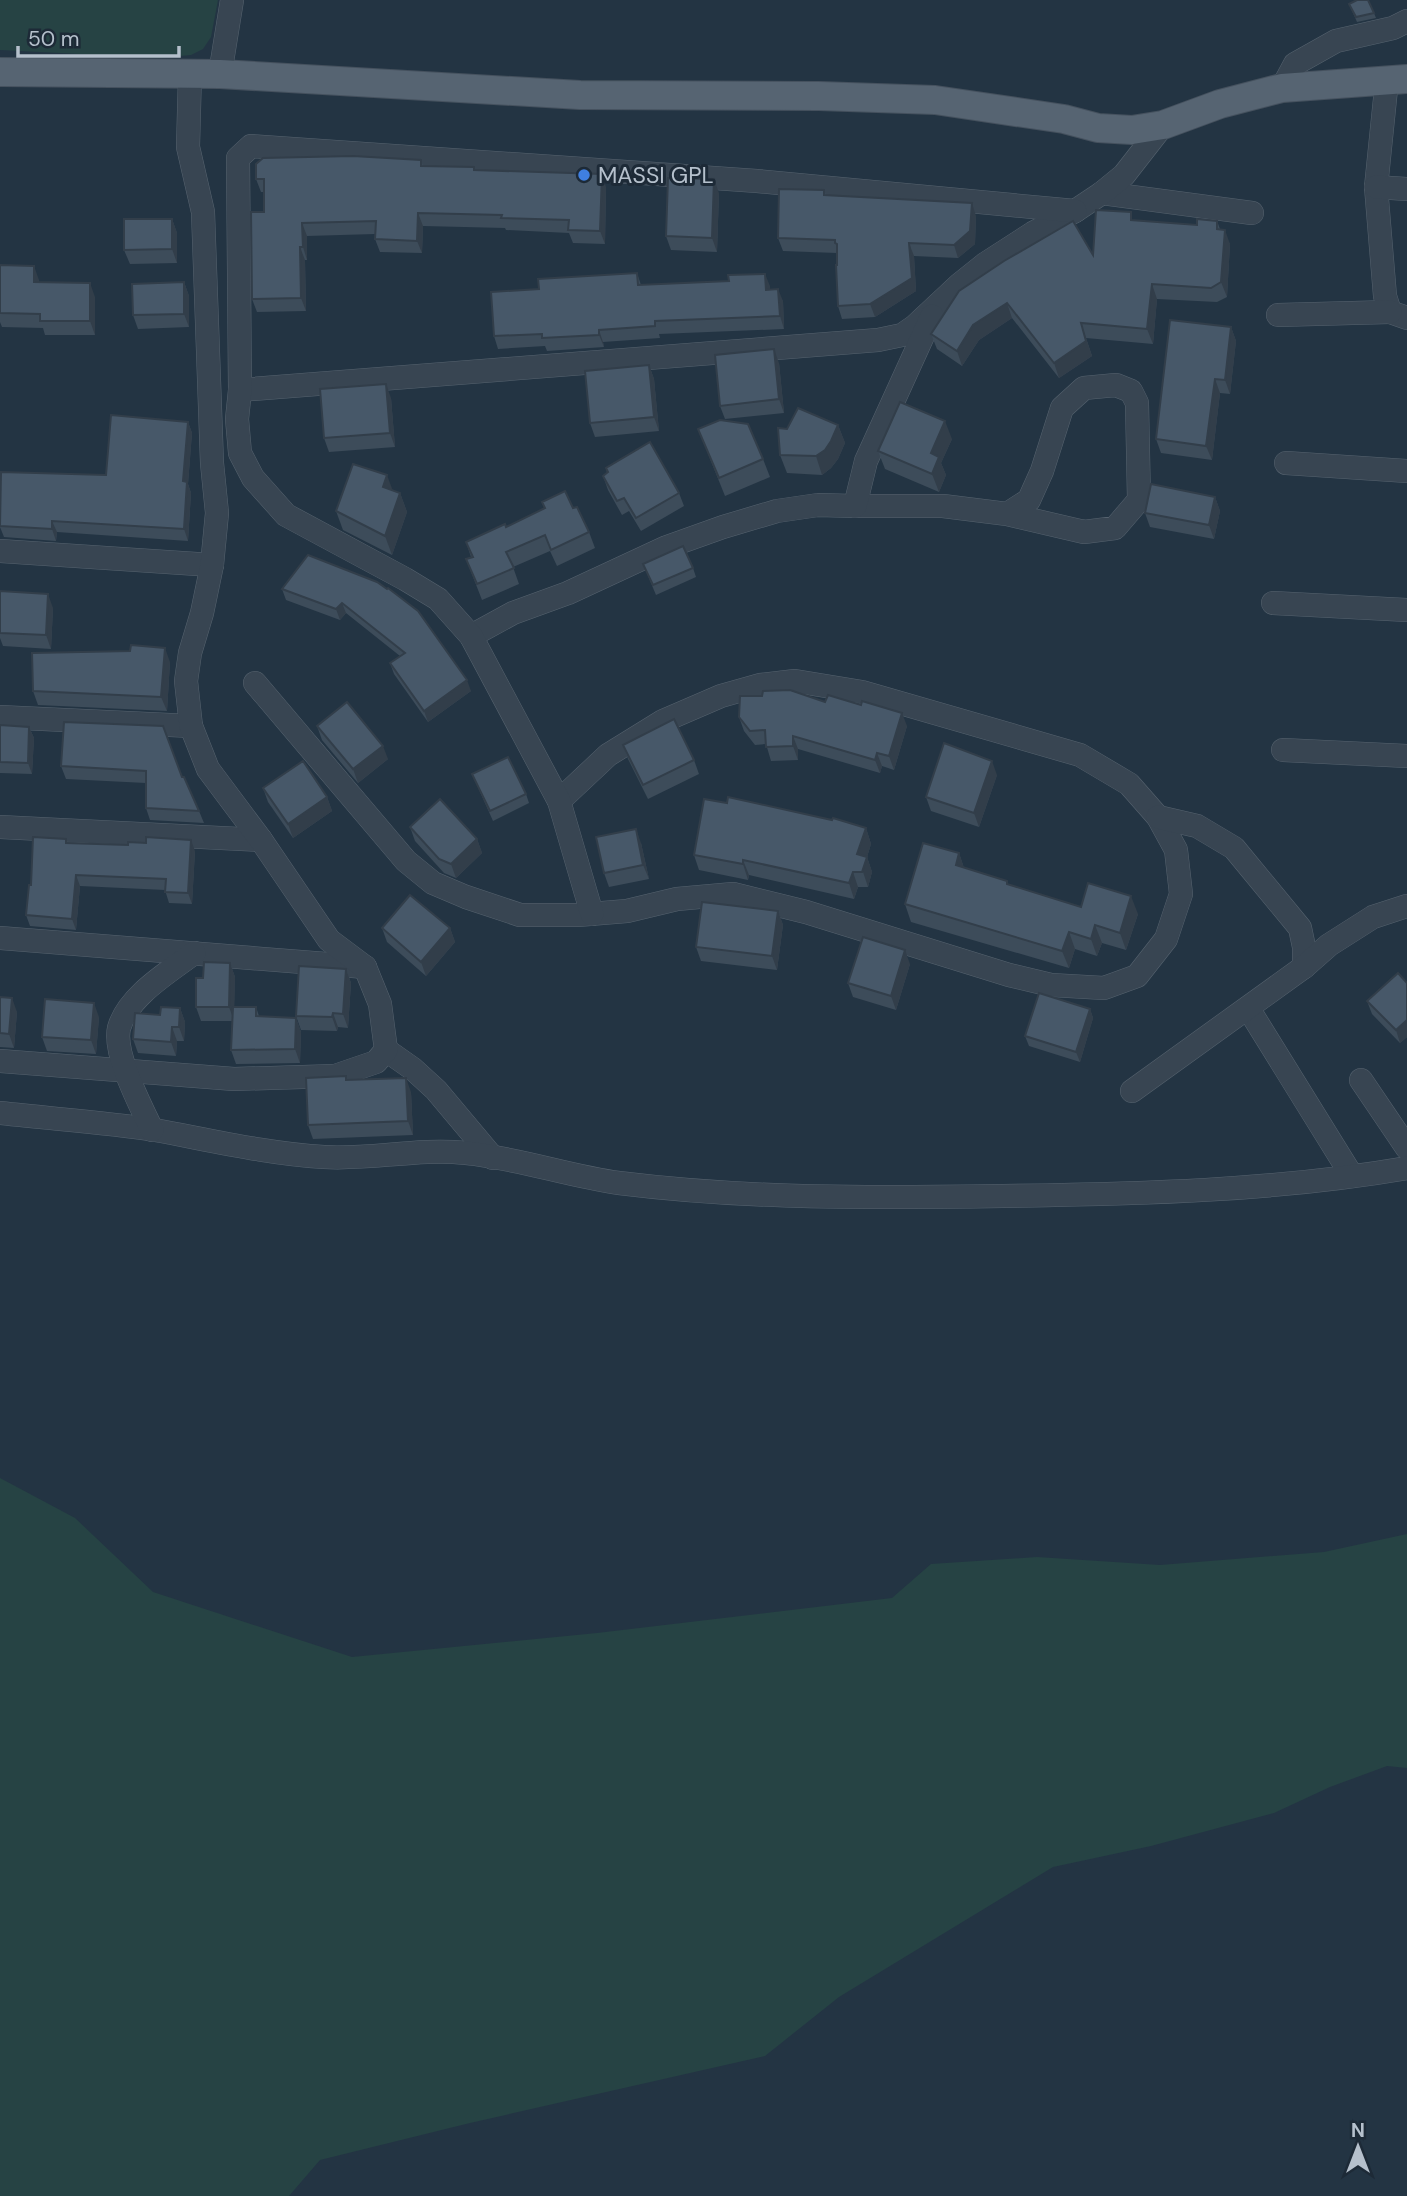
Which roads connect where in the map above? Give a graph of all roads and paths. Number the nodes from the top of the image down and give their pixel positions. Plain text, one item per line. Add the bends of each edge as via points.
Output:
1 (232, 0) edge
2 (1407, 21) edge
3 (0, 72) edge
4 (190, 74) junction
5 (220, 75) junction
6 (1397, 79) edge
7 (1282, 88) junction
8 (1163, 125) junction
9 (1376, 187) junction
10 (1407, 189) edge
11 (1102, 193) junction
12 (1075, 211) junction
13 (1252, 213) dead end
14 (936, 307) junction
15 (1278, 315) dead end
16 (1399, 315) edge
17 (240, 390) junction
18 (1286, 463) dead end
19 (1407, 471) edge
20 (855, 506) junction
21 (1007, 514) junction
22 (0, 551) edge
23 (212, 565) junction
24 (1273, 603) dead end
25 (1407, 610) edge
26 (471, 636) junction
27 (256, 683) dead end
28 (0, 717) edge
29 (191, 726) junction
30 (1283, 750) dead end
31 (1407, 756) edge
32 (559, 801) junction
33 (1158, 817) junction
34 (0, 827) edge
35 (261, 840) junction
36 (1407, 906) edge
37 (592, 914) junction
38 (0, 938) edge
39 (194, 953) junction
40 (365, 967) junction
41 (1304, 967) junction
42 (1248, 1009) junction
43 (386, 1050) junction
44 (0, 1061) edge
45 (125, 1070) junction
46 (1362, 1080) dead end
47 (1132, 1091) dead end
48 (0, 1113) edge
49 (152, 1130) junction
50 (1407, 1148) edge
51 (493, 1158) junction
52 (1407, 1168) edge
53 (1352, 1176) junction

1 - 5 street
2 - 7 street via 1336,41 1296,64
3 - 4 main road
4 - 5 main road
4 - 23 street via 188,147 203,212 217,513
5 - 8 main road via 580,95 935,100 1098,128 1132,130
6 - 7 main road
6 - 9 street
7 - 8 main road
8 - 11 street via 1124,175
9 - 10 street
9 - 16 street via 1385,296
11 - 12 street
11 - 13 street
12 - 14 street via 985,264
12 - 17 street via 757,181 251,146 238,158
14 - 17 street via 901,335 878,340
14 - 20 street via 866,461
15 - 16 street
17 - 26 street via 240,453 253,478 286,515 438,599
18 - 19 street
20 - 21 street via 943,506
20 - 26 street via 777,511 723,527 513,613
21 - 21 street via 1084,532 1115,527 1139,500 1137,403 1131,391 1116,385 1084,388 1062,408 1029,500
22 - 23 street
23 - 29 street via 186,681
24 - 25 street
26 - 32 street
27 - 37 street via 406,861 433,883 520,915
28 - 29 street
29 - 35 street via 208,769
30 - 31 street
32 - 33 street via 608,755 663,721 721,696 795,681 862,692 1080,755 1129,784
32 - 37 street
33 - 37 street via 1176,850 1181,894 1166,939 1137,976 1104,988 1051,985 1009,975 733,894
33 - 41 street via 1197,826 1234,848 1300,928
34 - 35 street
35 - 40 street via 329,940
36 - 41 street via 1373,917
38 - 39 street
39 - 40 street
39 - 45 street via 150,985 125,1014 118,1031
40 - 43 street via 380,1004
41 - 42 street
42 - 47 street
42 - 53 street
43 - 45 street via 376,1062 335,1076 234,1079
43 - 51 street via 436,1090
44 - 45 street
45 - 49 street
46 - 50 street
48 - 49 street
49 - 51 street via 325,1157 438,1151
51 - 53 street via 617,1182 790,1196 1092,1195
52 - 53 street

